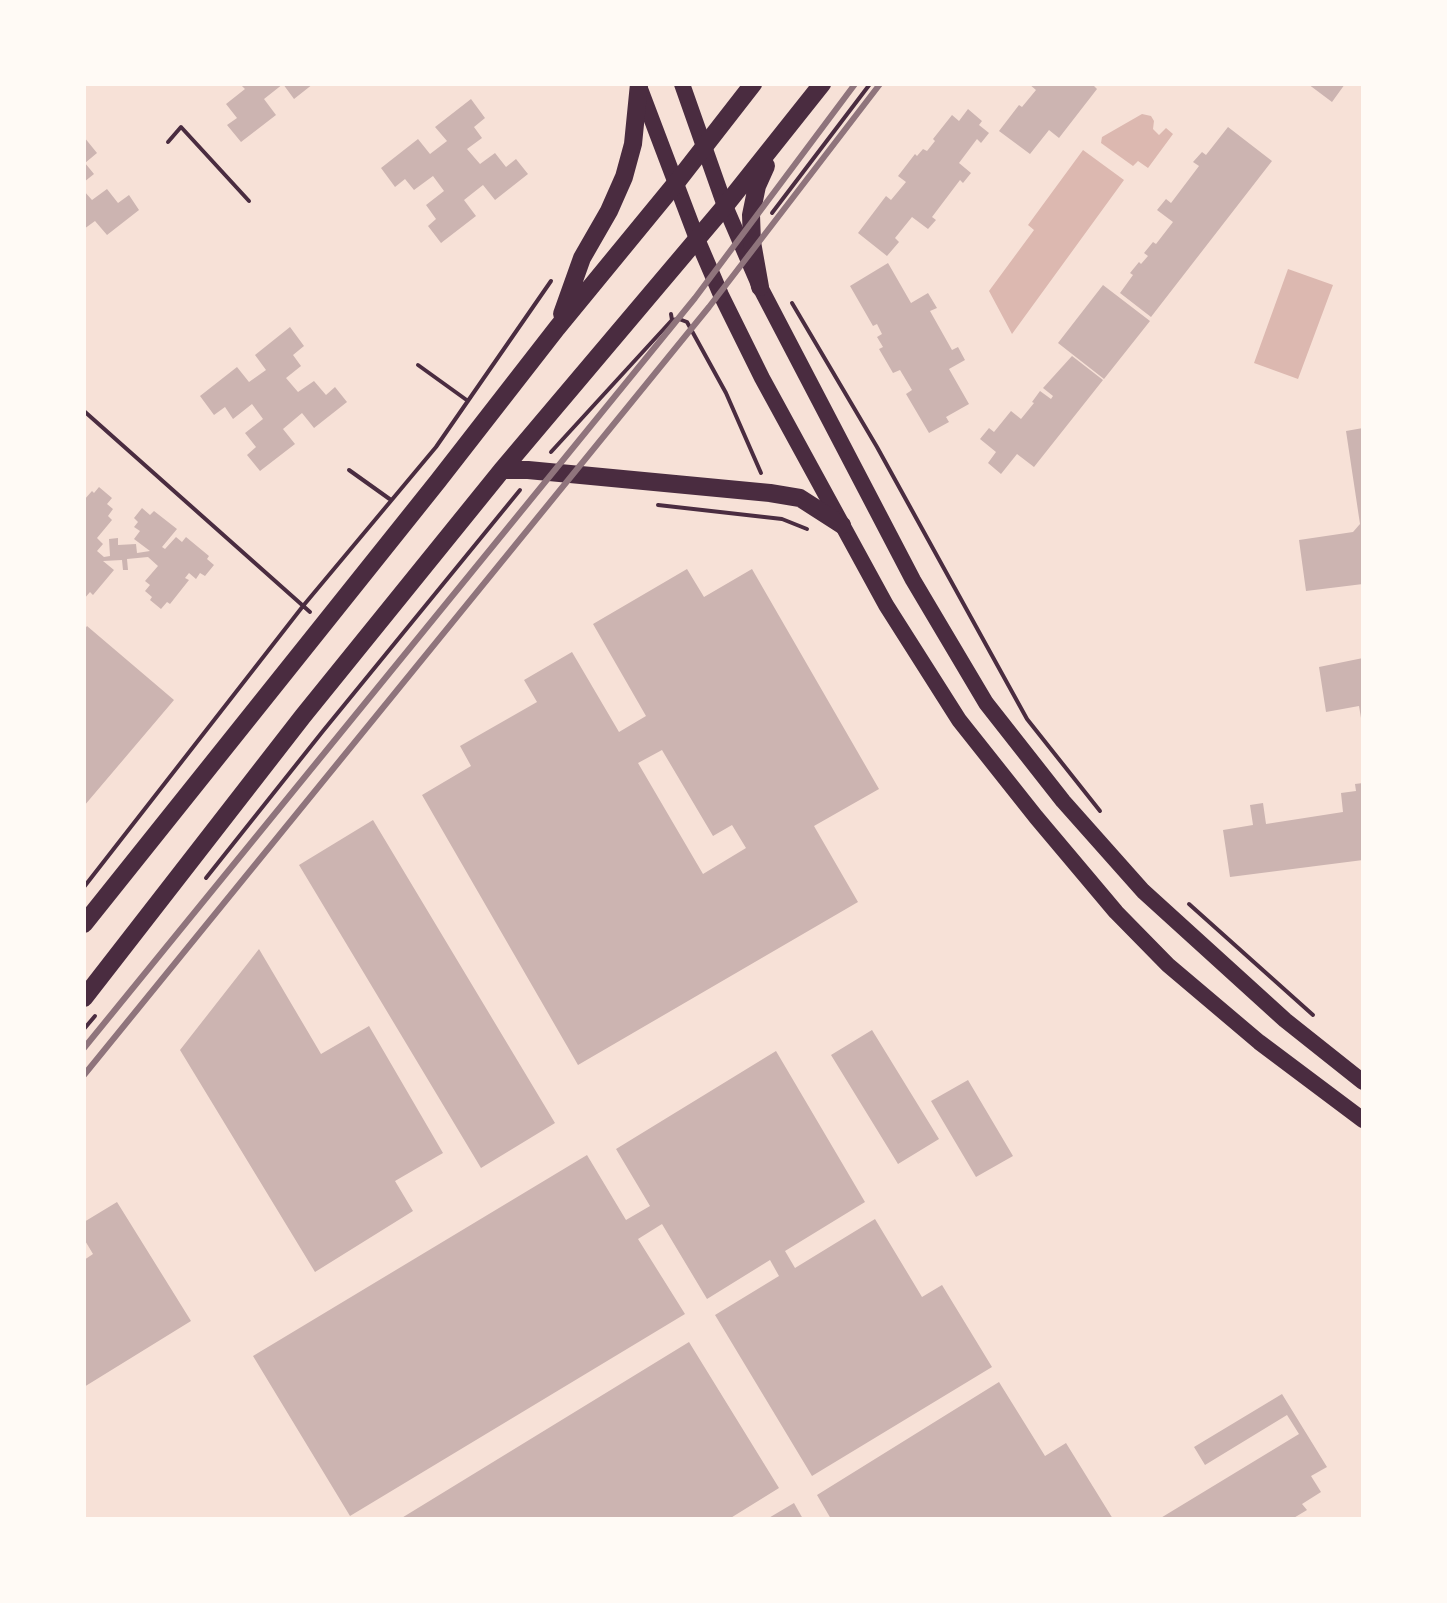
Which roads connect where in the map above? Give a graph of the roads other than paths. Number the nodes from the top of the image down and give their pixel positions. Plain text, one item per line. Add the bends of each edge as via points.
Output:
1 (639, 84) edge
2 (682, 84) edge
3 (753, 84) edge
4 (822, 84) edge
5 (777, 141) junction
6 (704, 148) junction
7 (676, 183) junction
8 (725, 206) junction
9 (697, 239) junction
10 (760, 287) junction
11 (557, 328) junction
12 (502, 470) junction
13 (842, 525) junction
14 (84, 924) edge
15 (84, 998) edge
16 (1363, 1082) edge
17 (1363, 1120) edge

1 - 7 main road
1 - 11 main road via 624,177 582,258
2 - 6 main road
3 - 6 main road
4 - 5 main road
5 - 8 main road
5 - 10 main road via 751,215
6 - 7 main road
6 - 8 main road
7 - 9 main road
7 - 11 main road
8 - 9 main road
8 - 10 main road
9 - 12 main road
9 - 13 main road via 762,378
10 - 16 main road via 913,580 986,703 1143,891 1285,1020
11 - 14 main road
12 - 13 main road via 770,493 800,498
12 - 15 main road
13 - 17 main road via 959,720 1116,912 1168,965 1259,1042

